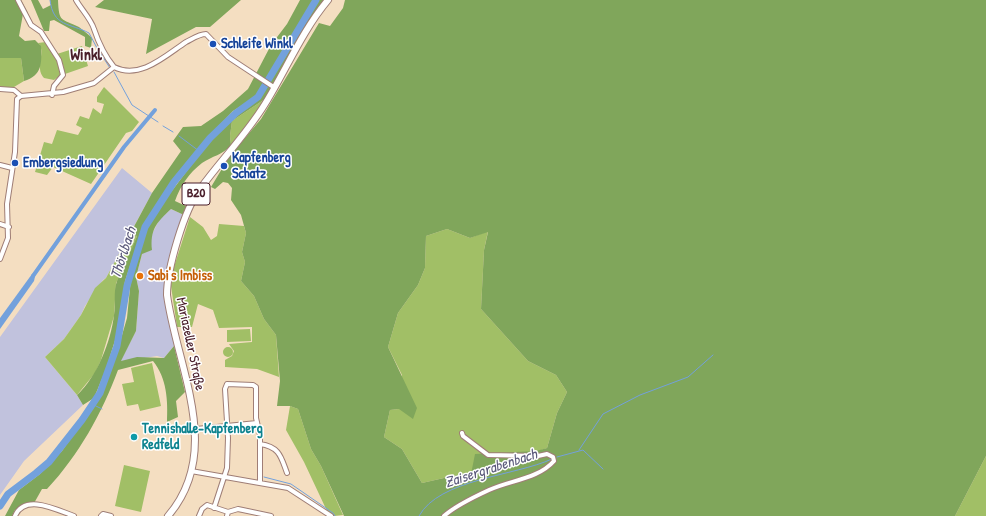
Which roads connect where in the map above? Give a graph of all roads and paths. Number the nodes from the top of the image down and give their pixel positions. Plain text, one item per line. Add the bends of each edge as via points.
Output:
1 (18, 0) edge
2 (76, 0) edge
3 (328, 0) edge
4 (114, 68) junction
5 (274, 88) junction
6 (0, 89) edge
7 (52, 94) junction
8 (21, 96) junction
9 (0, 165) edge
10 (12, 168) junction
11 (0, 224) edge
12 (9, 227) junction
13 (0, 258) edge
14 (257, 423) junction
15 (226, 426) junction
16 (196, 429) junction
17 (462, 433) dead end
18 (260, 444) junction
19 (191, 471) junction
20 (287, 473) dead end
21 (225, 476) junction
22 (260, 482) junction
23 (214, 508) junction
24 (227, 514) edge
25 (14, 516) edge
26 (74, 516) edge
27 (101, 516) edge
28 (111, 516) edge
29 (168, 516) edge
30 (199, 516) edge
31 (271, 516) edge
32 (330, 516) edge
33 (444, 516) edge

1 - 7 street via 31,26 41,32 62,67 63,75 54,86
2 - 4 street via 94,28 103,54
3 - 5 main road, Mariazeller Straße / B20
4 - 5 street via 129,72 141,69 193,38 206,34 228,57
4 - 7 street via 94,82
5 - 16 main road, Mariazeller Straße / B20 via 255,120 199,190 185,220 172,262 167,286 169,306
6 - 8 street via 14,90
7 - 8 street
8 - 10 street via 17,99 16,144
9 - 10 street
10 - 12 street via 7,204
11 - 12 street
12 - 13 street via 7,244
14 - 15 street
14 - 15 street via 255,386 227,384
14 - 18 street
15 - 16 street
15 - 21 street via 228,451
16 - 19 main road, Mariazeller Straße / B20
17 - 33 street via 488,454 547,454 553,457 554,461 548,468 490,489
18 - 20 street via 281,454
18 - 22 street
19 - 21 street
19 - 29 main road, Mariazeller Straße / B20 via 183,494
21 - 22 street
21 - 23 street
22 - 32 street via 288,488
23 - 24 street
23 - 30 street via 207,505
24 - 31 street via 238,509
25 - 26 street via 22,507 36,504
27 - 28 street

